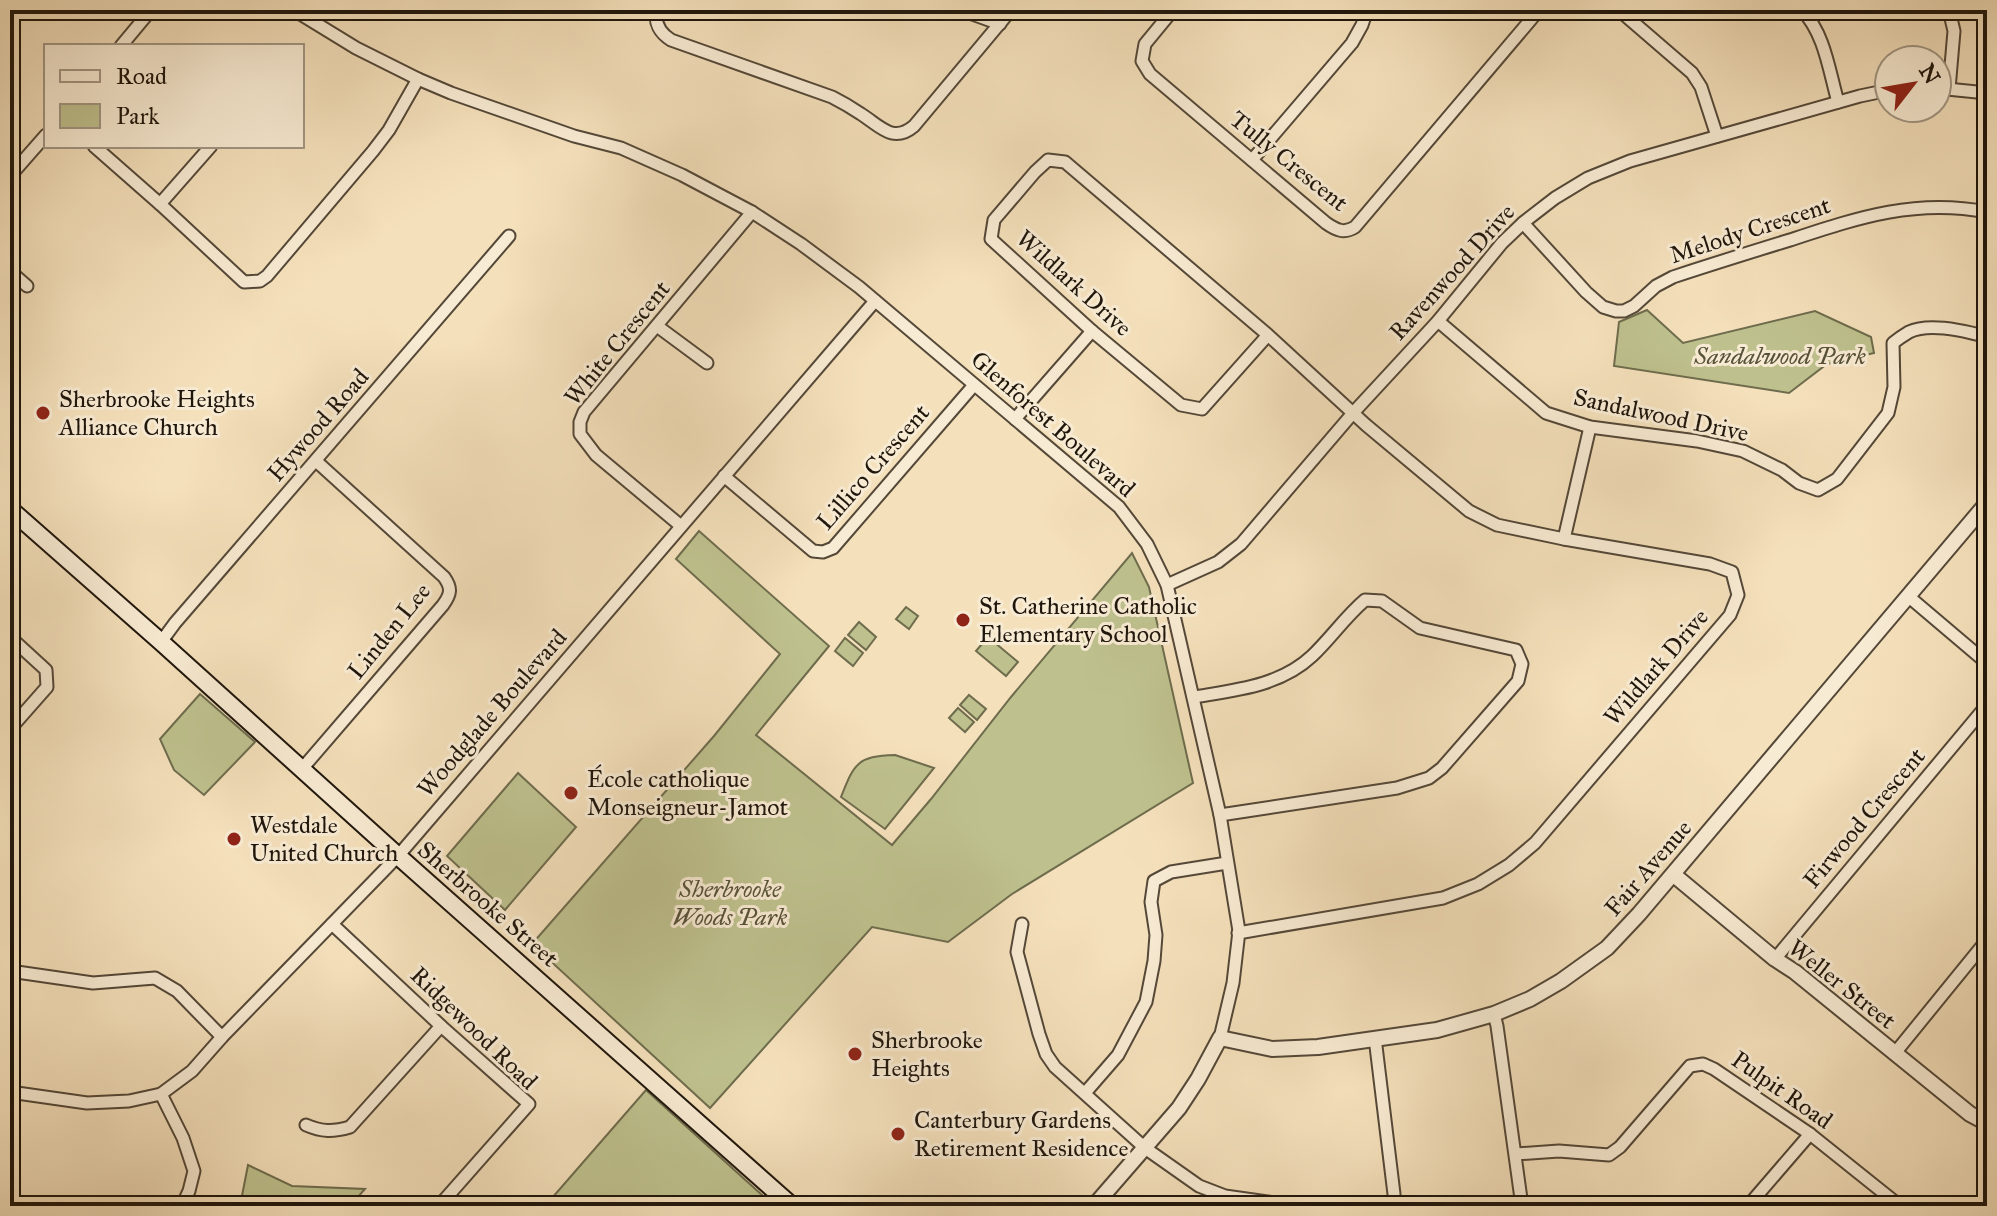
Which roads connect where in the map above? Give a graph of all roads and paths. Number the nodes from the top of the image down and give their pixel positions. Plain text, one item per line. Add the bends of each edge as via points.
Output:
1 (151, 10) edge
2 (294, 10) edge
3 (657, 10) edge
4 (961, 10) edge
5 (1011, 10) edge
6 (1173, 10) edge
7 (1367, 10) edge
8 (1539, 10) edge
9 (1619, 10) edge
10 (1802, 10) edge
11 (1949, 10) edge
12 (1000, 24) junction
13 (123, 44) edge
14 (1952, 44) edge
15 (418, 79) junction
16 (1953, 90) edge
17 (1987, 93) edge
18 (1873, 94) edge
19 (1838, 102) junction
20 (1717, 136) junction
21 (44, 137) edge
22 (96, 148) edge
23 (209, 148) edge
24 (1252, 160) junction
25 (10, 176) edge
26 (160, 204) junction
27 (752, 212) junction
28 (1987, 212) edge
29 (1523, 223) junction
30 (509, 236) dead end
31 (10, 271) edge
32 (27, 286) dead end
33 (875, 301) junction
34 (1438, 321) junction
35 (657, 326) junction
36 (1092, 331) junction
37 (1268, 335) junction
38 (1987, 337) edge
39 (707, 363) dead end
40 (974, 385) junction
41 (1353, 413) junction
42 (1015, 419) junction
43 (1590, 427) junction
44 (316, 461) junction
45 (724, 476) junction
46 (1987, 503) edge
47 (10, 509) edge
48 (681, 526) junction
49 (1564, 539) junction
50 (1167, 585) junction
51 (1908, 596) junction
52 (10, 637) edge
53 (161, 642) junction
54 (1987, 663) edge
55 (1194, 697) junction
56 (1987, 705) edge
57 (10, 729) edge
58 (301, 770) junction
59 (1220, 815) junction
60 (398, 856) junction
61 (1227, 863) junction
62 (1674, 875) junction
63 (332, 924) junction
64 (1022, 924) dead end
65 (1238, 933) junction
66 (1987, 940) edge
67 (1775, 959) junction
68 (10, 971) edge
69 (1494, 1014) junction
70 (441, 1026) junction
71 (222, 1037) junction
72 (1220, 1038) junction
73 (1375, 1038) junction
74 (1895, 1053) junction
75 (10, 1092) edge
76 (1085, 1093) junction
77 (161, 1094) junction
78 (1987, 1123) edge
79 (306, 1125) dead end
80 (1810, 1134) junction
81 (1145, 1148) junction
82 (1516, 1154) junction
83 (182, 1206) edge
84 (439, 1206) edge
85 (792, 1206) edge
86 (1094, 1206) edge
87 (1296, 1206) edge
88 (1393, 1206) edge
89 (1522, 1206) edge
90 (1748, 1206) edge
91 (1900, 1206) edge

1 - 13 street
2 - 15 street, Glenforest Boulevard
3 - 12 street via 660,31 671,40 832,97 893,134 912,128
4 - 12 street
5 - 12 street
6 - 24 street, Tully Crescent via 1145,44 1144,66
7 - 24 street via 1352,43
8 - 24 street, Tully Crescent via 1349,230 1341,232 1326,223
9 - 20 street via 1692,73
10 - 19 street via 1819,36
11 - 14 street
15 - 26 street via 373,151 260,281 244,282
15 - 27 street, Glenforest Boulevard via 621,148
16 - 17 street
18 - 19 street, Ravenwood Drive
19 - 20 street, Ravenwood Drive
20 - 29 street, Ravenwood Drive via 1601,172
21 - 25 street
22 - 26 street
23 - 26 street
27 - 33 street, Glenforest Boulevard
27 - 35 street, White Crescent
28 - 29 street, Melody Crescent via 1920,207 1851,220 1673,277 1624,311 1603,307
29 - 34 street, Ravenwood Drive
30 - 44 street, Hywood Road
31 - 32 street
33 - 40 street, Glenforest Boulevard
33 - 45 street, Woodglade Boulevard
34 - 41 street, Ravenwood Drive
34 - 43 street, Sandalwood Drive via 1546,413
35 - 39 street
35 - 48 street, White Crescent via 584,412 580,434 596,455
36 - 37 street, Wildlark Drive via 1181,405 1202,409
36 - 37 street, Wildlark Drive via 991,239 994,220 1048,160 1065,162
36 - 42 street
37 - 41 street, Wildlark Drive
38 - 43 street, Sandalwood Drive via 1939,328 1912,331 1893,343 1894,387 1888,413 1837,479 1818,490 1743,451
40 - 42 street, Glenforest Boulevard
40 - 45 street, Lillico Crescent via 833,548 823,552 813,551
41 - 49 street, Wildlark Drive via 1469,511 1497,525
41 - 50 street, Ravenwood Drive via 1241,544 1218,562
42 - 50 street, Glenforest Boulevard via 1119,507 1147,544
43 - 49 street
44 - 53 street, Hywood Road
44 - 58 street, Linden Lee via 444,577 450,590 443,605
45 - 48 street, Woodglade Boulevard
46 - 51 street, Fair Avenue
47 - 53 main road, Sherbrooke Street
48 - 60 street, Woodglade Boulevard
49 - 65 street, Wildlark Drive via 1710,564 1732,572 1738,595 1730,615 1535,843 1509,865 1443,898
50 - 55 street, Glenforest Boulevard
51 - 54 street
51 - 62 street, Fair Avenue
52 - 57 street via 46,670 47,687
53 - 58 main road, Sherbrooke Street
55 - 59 street, Glenforest Boulevard
55 - 59 street via 1260,685 1289,673 1365,600 1382,601 1420,628 1516,650 1522,664 1518,681 1429,778 1397,788
56 - 67 street, Firwood Crescent
58 - 60 main road, Sherbrooke Street
59 - 61 street, Glenforest Boulevard
60 - 63 street, Woodglade Boulevard
60 - 85 main road, Sherbrooke Street
61 - 65 street, Glenforest Boulevard
61 - 76 street via 1171,872 1154,881 1156,935 1146,1002 1118,1055
62 - 67 street, Weller Street
62 - 69 street, Fair Avenue via 1607,948 1561,981
63 - 70 street, Ridgewood Road
63 - 71 street, Woodglade Boulevard
64 - 76 street via 1017,952 1046,1054
65 - 72 street, Glenforest Boulevard
66 - 74 street
67 - 74 street, Weller Street
68 - 71 street via 93,983 155,978 177,991
69 - 73 street, Fair Avenue via 1437,1030
69 - 82 street
70 - 79 street via 350,1127 320,1131
70 - 84 street, Ridgewood Road via 529,1104
71 - 77 street, Woodglade Boulevard via 192,1071
72 - 73 street, Fair Avenue via 1272,1049
72 - 81 street, Glenforest Boulevard via 1188,1095
73 - 88 street
74 - 78 street, Weller Street
75 - 77 street, Woodglade Boulevard via 87,1103
76 - 81 street
77 - 83 street via 194,1171
80 - 82 street, Pulpit Road via 1703,1064 1690,1066 1609,1155
80 - 90 street
80 - 91 street, Pulpit Road
81 - 86 street, Glenforest Boulevard
81 - 87 street via 1199,1186 1225,1196
82 - 89 street

